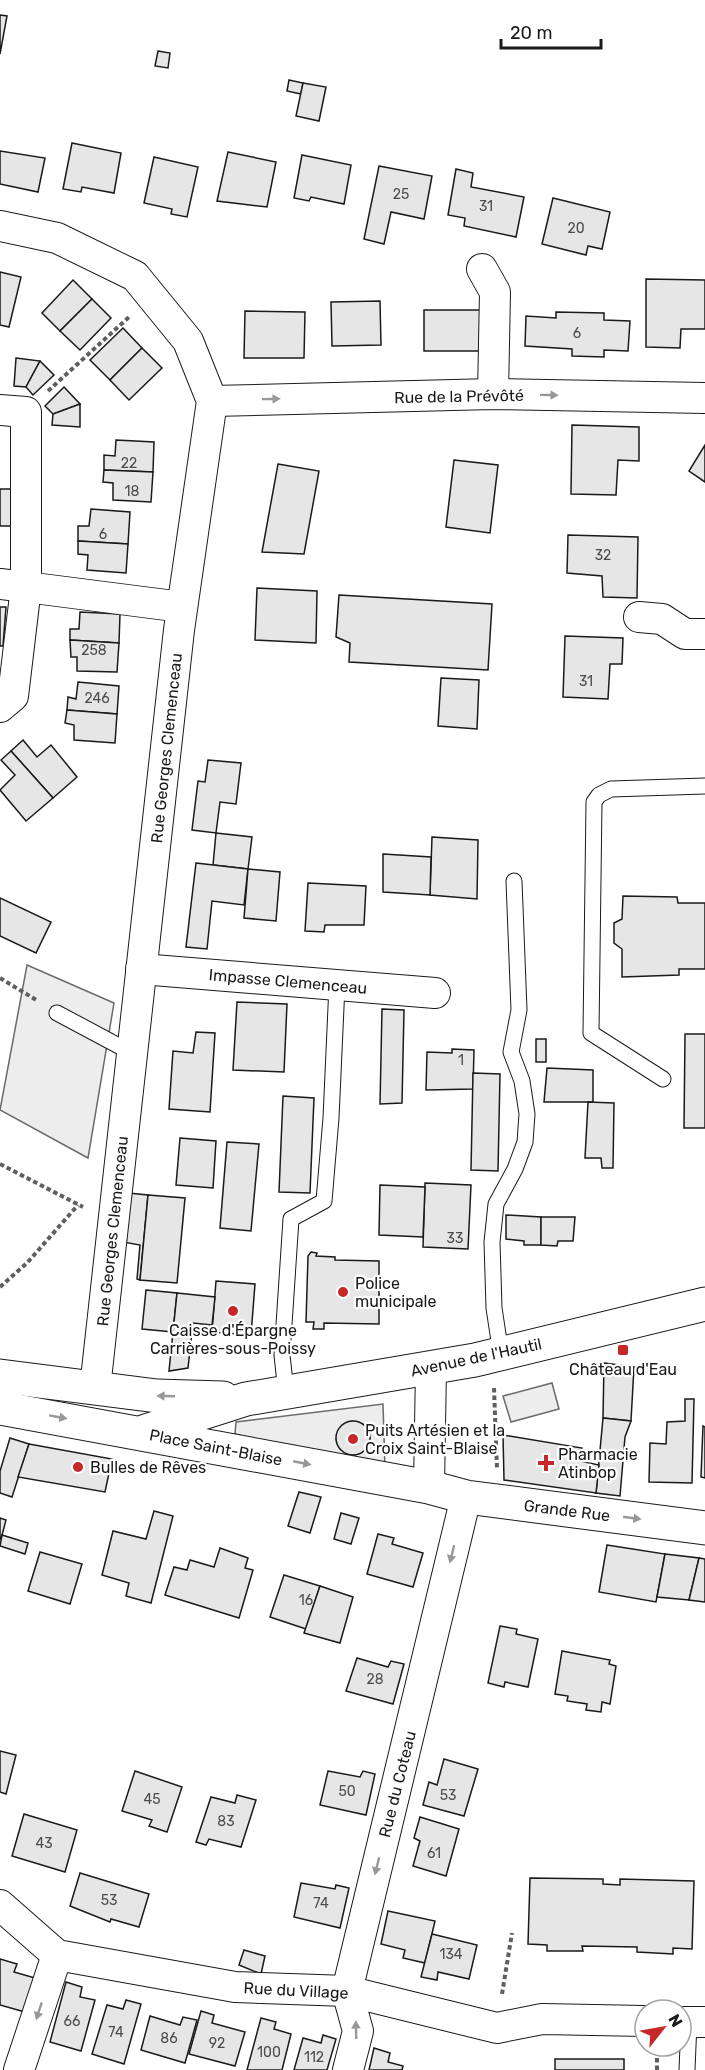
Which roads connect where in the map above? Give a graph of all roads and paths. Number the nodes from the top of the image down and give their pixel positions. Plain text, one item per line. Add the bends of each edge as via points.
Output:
1 (0, 226) edge
2 (482, 269) dead end
3 (152, 296) junction
4 (493, 394) junction
5 (705, 398) edge
6 (212, 401) junction
7 (13, 411) edge
8 (13, 585) edge
9 (182, 607) junction
10 (639, 617) dead end
11 (705, 634) edge
12 (0, 707) edge
13 (705, 786) edge
14 (514, 881) dead end
15 (141, 969) junction
16 (0, 978) edge
17 (337, 985) junction
18 (435, 993) dead end
19 (57, 1012) joint
20 (132, 1053) junction
21 (663, 1078) dead end
22 (0, 1164) edge
23 (78, 1205) junction
24 (113, 1223) junction
25 (0, 1287) edge
26 (705, 1304) edge
27 (488, 1357) junction
28 (431, 1368) junction
29 (0, 1376) edge
30 (286, 1392) junction
31 (246, 1399) junction
32 (93, 1406) junction
33 (0, 1408) edge
34 (141, 1432) junction
35 (429, 1487) junction
36 (481, 1499) junction
37 (705, 1528) edge
38 (0, 1905) edge
39 (512, 1933) dead end
40 (57, 1955) junction
41 (347, 1990) junction
42 (633, 2021) edge
43 (497, 2028) junction
44 (19, 2070) edge
45 (348, 2070) edge

1 - 3 street via 57,238 135,276
2 - 4 street via 495,292
3 - 6 street via 188,341
3 - 7 path
4 -> 5 street, Rue de la Prévôté
6 -> 4 street, Rue de la Prévôté
6 - 9 street, Rue Georges Clemenceau
7 - 8 street
8 - 9 street
8 - 12 street via 13,696
9 - 15 street, Rue Georges Clemenceau
10 - 11 street via 662,619 685,633
13 - 21 lane via 611,789 598,795 594,802 591,1033
14 - 27 lane via 519,1010 511,1052 522,1081 527,1114 525,1142 496,1204 492,1242 494,1308
15 - 17 street, Impasse Clemenceau
15 - 20 street, Rue Georges Clemenceau
16 - 19 path
17 - 18 street, Impasse Clemenceau
17 - 30 lane via 324,1201 291,1219 282,1354
19 - 20 lane
20 - 24 street, Rue Georges Clemenceau
22 - 23 path
23 - 24 path
23 - 25 path via 27,1263
24 - 32 street, Rue Georges Clemenceau
26 - 27 street, Avenue de l'Hautil
27 - 28 street, Avenue de l'Hautil
27 - 36 path via 494,1389
28 - 30 street, Avenue de l'Hautil
28 - 35 street
29 - 32 street
30 - 31 street, Avenue de l'Hautil
31 -> 32 street via 157,1395
31 - 34 street, Place Saint-Blaise
33 -> 32 street
32 - 34 street
34 -> 35 street, Place Saint-Blaise
35 - 36 street, Grande Rue
36 -> 37 street, Grande Rue
36 -> 41 street, Rue du Coteau
38 - 40 street
39 - 43 path
40 - 41 street, Rue du Village via 235,1987
40 -> 44 street
41 - 43 street, Rue du Village
45 -> 41 street, Rue du Coteau via 358,2031
42 - 43 street, Rue du Village via 542,2019

